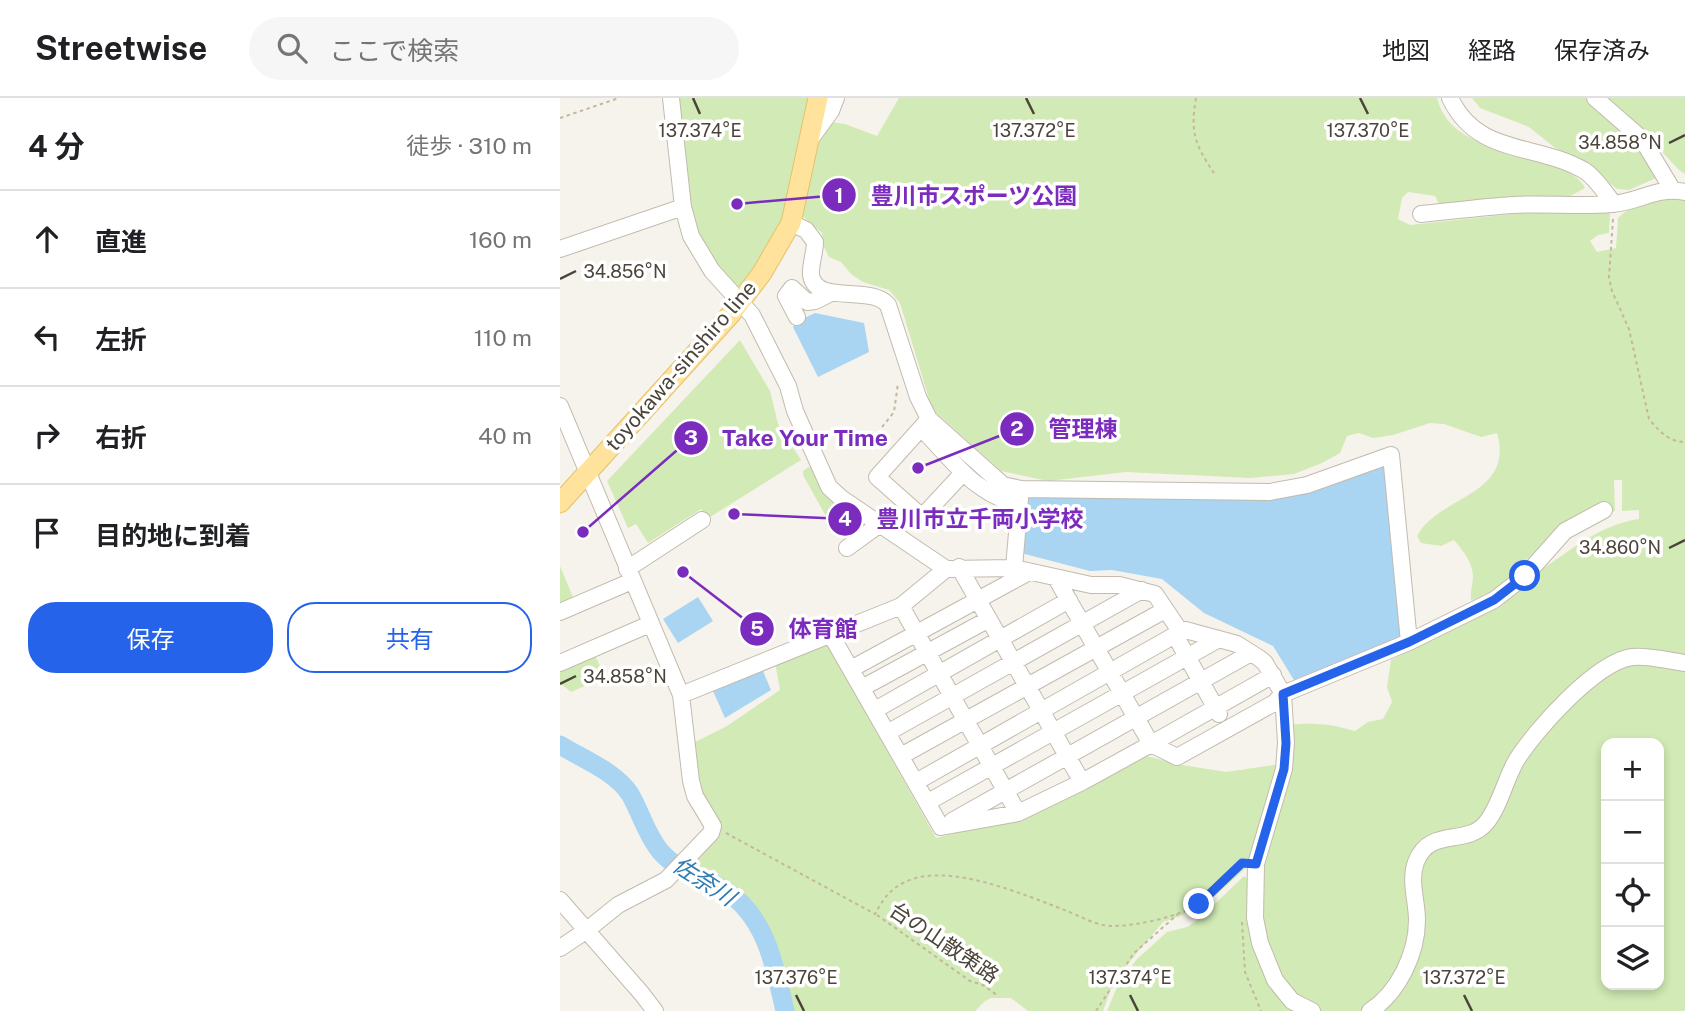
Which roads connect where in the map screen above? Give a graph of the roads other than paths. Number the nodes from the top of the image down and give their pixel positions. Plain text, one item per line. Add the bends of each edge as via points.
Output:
1 (671, 98) edge
2 (818, 98) edge
3 (836, 98) edge
4 (1450, 98) edge
5 (1595, 98) edge
6 (810, 140) junction
7 (1678, 191) edge
8 (1614, 204) junction
9 (683, 207) junction
10 (1421, 214) dead end
11 (790, 223) junction
12 (560, 249) edge
13 (831, 293) junction
14 (740, 303) junction
15 (797, 317) dead end
16 (560, 406) edge
17 (925, 424) junction
18 (587, 473) junction
19 (962, 474) junction
20 (1020, 497) junction
21 (560, 503) edge
22 (1604, 510) dead end
23 (702, 520) dead end
24 (880, 524) junction
25 (847, 548) dead end
26 (952, 568) junction
27 (1022, 570) junction
28 (629, 575) junction
29 (1056, 578) junction
30 (1142, 590) junction
31 (978, 600) junction
32 (1069, 600) junction
33 (901, 606) junction
34 (1165, 610) junction
35 (560, 612) edge
36 (989, 619) junction
37 (1082, 623) junction
38 (650, 624) junction
39 (1177, 632) junction
40 (917, 633) junction
41 (831, 635) junction
42 (1000, 639) junction
43 (1219, 639) junction
44 (1409, 642) junction
45 (1096, 648) junction
46 (928, 652) junction
47 (1251, 653) junction
48 (1188, 657) junction
49 (1013, 662) junction
50 (560, 663) edge
51 (1685, 663) edge
52 (851, 669) junction
53 (1110, 672) junction
54 (940, 673) junction
55 (1273, 675) junction
56 (1201, 681) junction
57 (1027, 686) junction
58 (862, 688) junction
59 (1122, 694) junction
60 (1283, 694) junction
61 (681, 695) junction
62 (952, 696) junction
63 (1216, 708) junction
64 (874, 710) junction
65 (1041, 711) junction
66 (1136, 719) junction
67 (966, 720) junction
68 (1227, 729) junction
69 (1054, 732) junction
70 (887, 733) junction
71 (1151, 744) junction
72 (980, 745) junction
73 (901, 756) junction
74 (1067, 756) junction
75 (992, 766) junction
76 (916, 782) junction
77 (1082, 782) junction
78 (1006, 790) junction
79 (929, 802) junction
80 (1018, 813) junction
81 (941, 827) junction
82 (560, 900) edge
83 (587, 930) junction
84 (560, 948) edge
85 (654, 1011) edge
86 (1312, 1011) edge
87 (1370, 1011) edge

1 - 9 street
2 - 6 main road, toyokawa-sinshiro line
3 - 6 street
4 - 8 street via 1463,119 1489,140 1582,170
5 - 7 street via 1642,139
6 - 11 main road, toyokawa-sinshiro line
7 - 8 street via 1657,191 1633,202
8 - 10 street via 1515,205
9 - 12 street
9 - 14 street via 691,236 705,261
11 - 13 street via 811,235 815,248 812,278 817,287
11 - 14 main road, toyokawa-sinshiro line
13 - 15 street via 807,302 792,288 786,296
13 - 17 street via 872,295 888,305
14 - 18 main road, toyokawa-sinshiro line
14 - 24 street via 752,315 788,386 829,487
16 - 18 street
17 - 19 street
17 - 19 street via 877,477 922,517
17 - 20 street
18 - 21 main road, toyokawa-sinshiro line
18 - 28 street
19 - 20 street via 995,497
20 - 27 street
20 - 44 street via 1270,492 1307,485 1391,455
22 - 44 street via 1565,531 1507,592
23 - 28 street
24 - 25 street
24 - 26 street
26 - 27 street
26 - 31 street
26 - 33 street
27 - 29 street
27 - 31 street
28 - 35 street
28 - 38 street
29 - 30 street
29 - 32 street
30 - 34 street via 1155,594
30 - 37 street
31 - 36 street
31 - 40 street
32 - 37 street
32 - 42 street
33 - 40 street
33 - 41 street
34 - 39 street
34 - 45 street
36 - 42 street
36 - 46 street
37 - 45 street
37 - 49 street
38 - 50 street
38 - 61 street
39 - 43 street
39 - 48 street
39 - 53 street
40 - 46 street
40 - 52 street
41 - 52 street
41 - 61 street
42 - 49 street
42 - 54 street
43 - 47 street
43 - 48 street
44 - 60 street
45 - 53 street
45 - 57 street
46 - 54 street
46 - 58 street
47 - 55 street
47 - 56 street
48 - 56 street
48 - 59 street
49 - 57 street
49 - 62 street
51 - 87 street via 1633,657 1602,669 1534,736 1485,824 1424,849 1413,872 1417,922 1412,950 1392,991
52 - 58 street
53 - 59 street
53 - 65 street
54 - 62 street
54 - 64 street
55 - 60 street
55 - 63 street
56 - 63 street
56 - 66 street
57 - 65 street
57 - 67 street
58 - 64 street
59 - 66 street
59 - 69 street
60 - 68 street
60 - 86 street via 1284,769 1256,864 1255,918 1268,966 1281,989
61 - 83 street via 691,781 713,826 711,833 671,876 618,905
62 - 67 street
62 - 70 street
63 - 68 street
63 - 71 street
64 - 70 street
65 - 69 street
65 - 72 street
66 - 71 street
66 - 74 street
67 - 72 street
67 - 73 street
68 - 71 street via 1177,757
69 - 74 street
69 - 75 street
70 - 73 street
71 - 77 street
72 - 75 street
72 - 76 street
73 - 76 street
74 - 77 street
74 - 78 street
75 - 78 street
75 - 79 street
76 - 79 street
77 - 80 street
78 - 80 street
78 - 81 street
79 - 81 street
80 - 81 street
82 - 83 street
83 - 84 street
83 - 85 street

